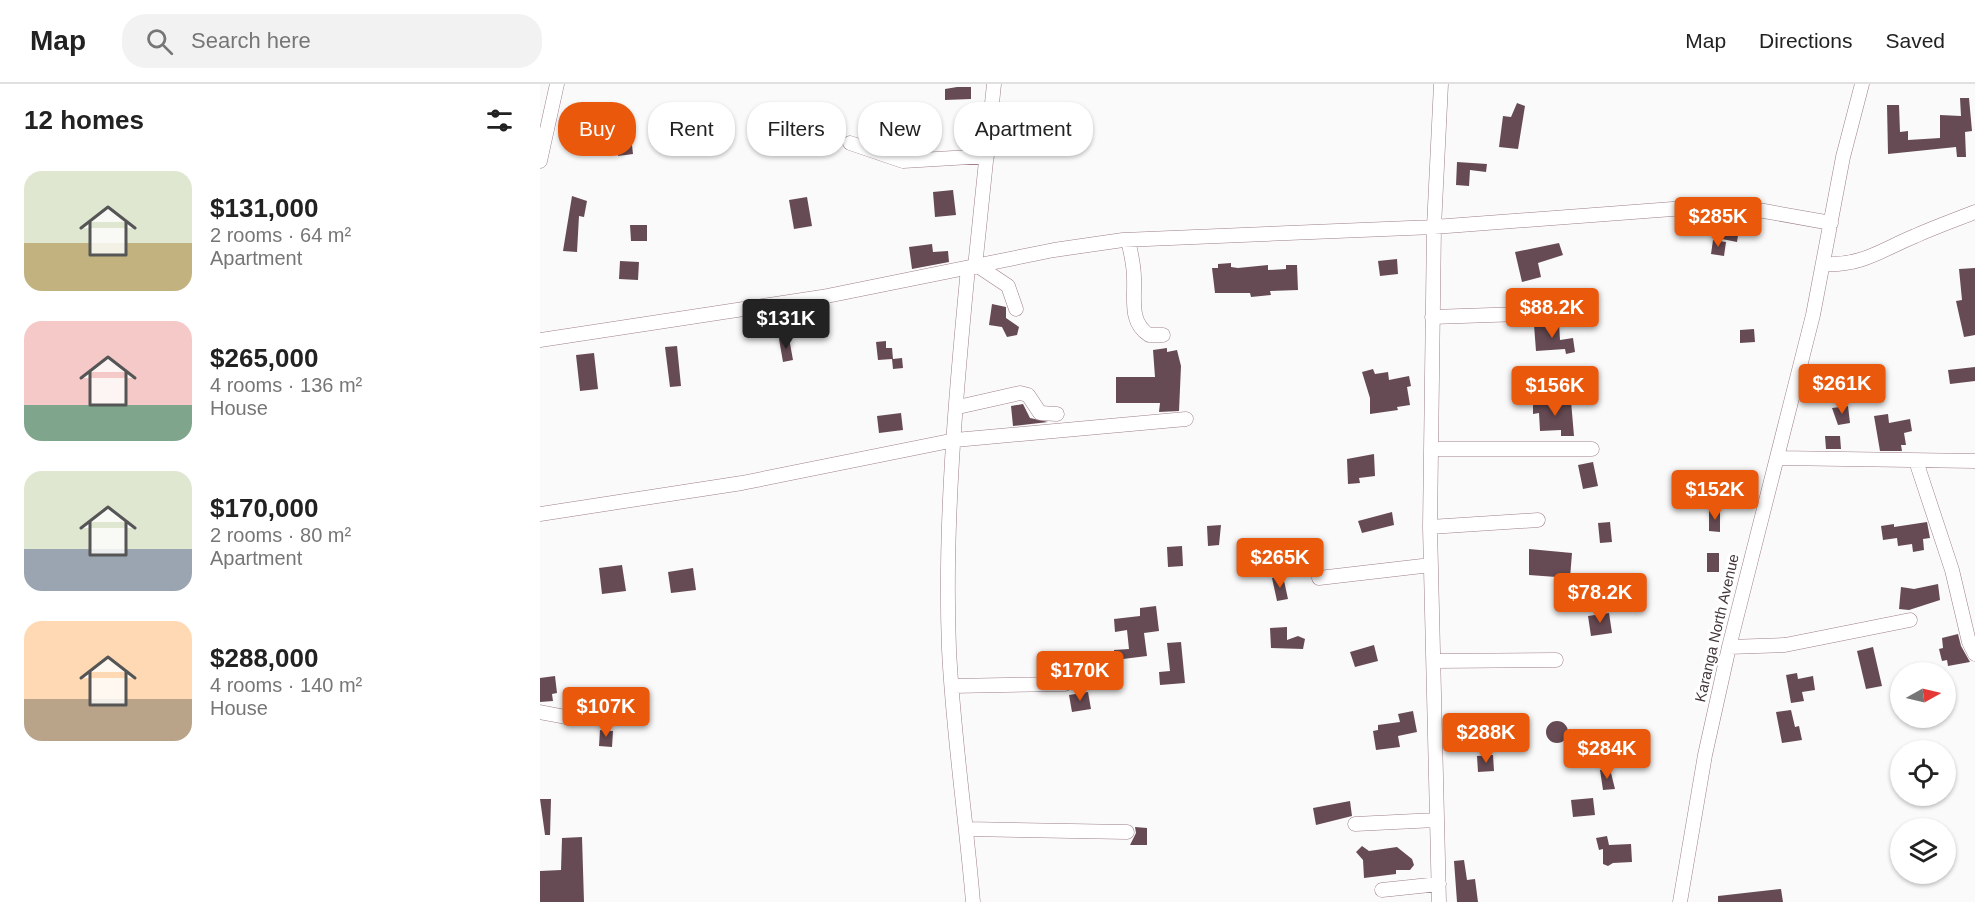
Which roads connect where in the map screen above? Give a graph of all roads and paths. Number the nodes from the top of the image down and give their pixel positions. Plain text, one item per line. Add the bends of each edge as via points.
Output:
1 (557, 84) edge
2 (994, 84) edge
3 (1441, 84) edge
4 (1862, 84) edge
5 (992, 102) edge
6 (849, 143) dead end
7 (987, 156) joint
8 (540, 161) edge
9 (1975, 212) edge
10 (1831, 223) junction
11 (1434, 226) junction
12 (1128, 240) junction
13 (1824, 264) junction
14 (974, 267) junction
15 (1016, 309) dead end
16 (1521, 314) dead end
17 (1432, 317) junction
18 (1163, 335) dead end
19 (540, 340) edge
20 (958, 406) junction
21 (1057, 414) dead end
22 (1186, 419) dead end
23 (955, 440) junction
24 (1432, 449) junction
25 (1592, 449) dead end
26 (1777, 458) junction
27 (1916, 461) junction
28 (1975, 461) edge
29 (540, 514) edge
30 (1538, 520) dead end
31 (1431, 527) junction
32 (1431, 566) junction
33 (1319, 578) dead end
34 (1910, 620) dead end
35 (1729, 647) junction
36 (1975, 654) edge
37 (1556, 660) dead end
38 (1435, 661) junction
39 (1065, 684) dead end
40 (952, 686) junction
41 (540, 712) edge
42 (571, 717) dead end
43 (1436, 820) junction
44 (1355, 824) dead end
45 (967, 829) junction
46 (1127, 832) dead end
47 (1438, 884) junction
48 (1382, 890) dead end
49 (973, 902) edge
50 (1439, 902) edge
51 (1680, 902) edge

1 - 8 street
2 - 5 street
3 - 11 street
4 - 10 street, Karanga North Avenue
6 - 7 street via 903,161
7 - 14 street
9 - 13 street via 1866,260
10 - 11 street via 1764,211 1699,207
10 - 13 street, Karanga North Avenue
11 - 12 street
11 - 17 street
12 - 14 street
12 - 18 street via 1138,325 1149,335
13 - 26 street, Karanga North Avenue
14 - 15 street via 1008,286
14 - 19 street via 822,297
14 - 20 street
16 - 17 street
17 - 24 street
20 - 21 street via 1020,393 1028,395 1040,414
20 - 23 street
22 - 23 street
23 - 29 street via 742,483
23 - 40 street via 949,598
24 - 25 street
24 - 31 street
26 - 27 street
26 - 35 street, Karanga North Avenue
27 - 28 street
27 - 36 street
30 - 31 street
31 - 32 street
32 - 33 street
32 - 38 street
34 - 35 street via 1785,645
35 - 51 street, Karanga North Avenue via 1705,755
37 - 38 street
38 - 43 street
39 - 40 street
40 - 45 street
41 - 42 street
43 - 44 street
43 - 47 street
45 - 46 street
45 - 49 street
47 - 48 street
47 - 50 street

